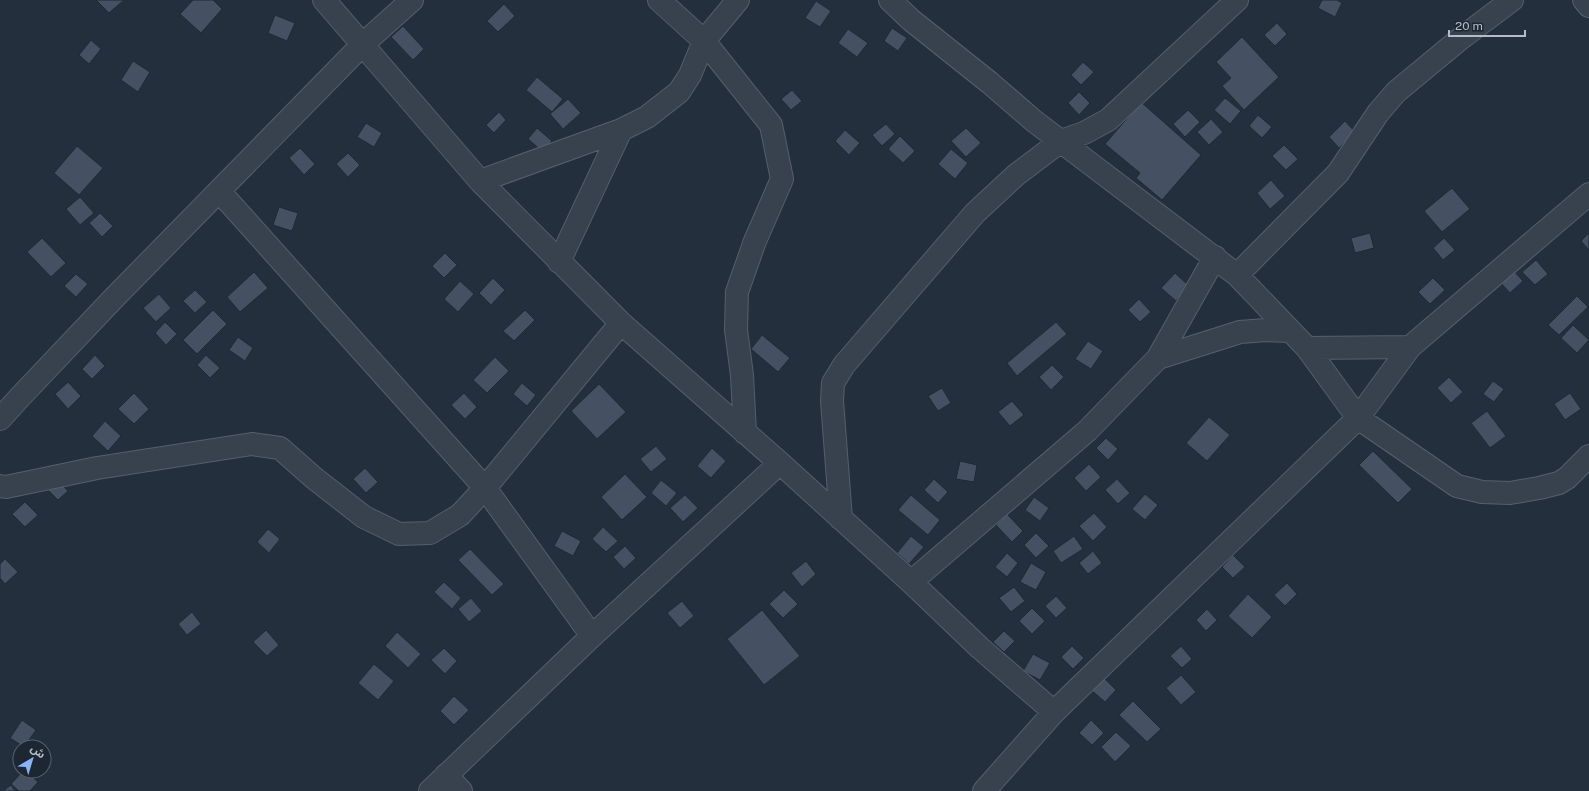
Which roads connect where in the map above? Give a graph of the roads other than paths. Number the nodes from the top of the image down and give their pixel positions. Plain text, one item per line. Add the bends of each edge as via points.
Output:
1 (324, 0) edge
2 (412, 0) edge
3 (659, 0) edge
4 (738, 0) edge
5 (890, 0) edge
6 (1237, 0) edge
7 (1512, 0) edge
8 (1584, 0) edge
9 (1589, 6) edge
10 (704, 41) junction
11 (363, 44) junction
12 (621, 130) junction
13 (1060, 142) junction
14 (480, 181) junction
15 (219, 191) junction
16 (1589, 194) edge
17 (1215, 257) junction
18 (559, 262) junction
19 (1237, 275) junction
20 (621, 323) junction
21 (1290, 331) junction
22 (1410, 347) junction
23 (1307, 348) junction
24 (1158, 358) junction
25 (1358, 418) junction
26 (0, 419) edge
27 (745, 433) junction
28 (1589, 456) edge
29 (780, 463) junction
30 (0, 486) edge
31 (485, 488) junction
32 (841, 519) junction
33 (911, 582) junction
34 (592, 636) junction
35 (1054, 712) junction
36 (446, 775) junction
37 (430, 791) edge
38 (461, 791) edge
39 (984, 791) edge

1 - 11 street
2 - 11 street
3 - 10 street
4 - 10 street
5 - 13 street
6 - 13 street via 1108,120
7 - 19 street via 1396,92 1378,113 1338,173
8 - 9 street
10 - 12 street via 690,75 679,92 647,117
10 - 27 street via 771,125 782,179 754,241 737,292 736,330 742,375
11 - 14 street
11 - 15 street
12 - 14 street
12 - 18 street
13 - 17 street
13 - 32 street via 1016,175 976,213 844,365 832,383
14 - 18 street
15 - 26 street
15 - 31 street
16 - 22 street
17 - 19 street
17 - 24 street
18 - 20 street
19 - 21 street
20 - 27 street
20 - 31 street
21 - 23 street
21 - 24 street via 1240,332
22 - 23 street
22 - 25 street
23 - 25 street
24 - 33 street via 1087,431
25 - 28 street via 1457,486 1482,492 1510,493 1559,483
25 - 35 street
27 - 29 street
29 - 32 street
29 - 34 street
30 - 31 street via 252,444 280,448 364,517 399,534 430,533 460,515
31 - 34 street
32 - 33 street
33 - 35 street via 980,648
34 - 36 street
35 - 39 street
36 - 37 street
36 - 38 street

